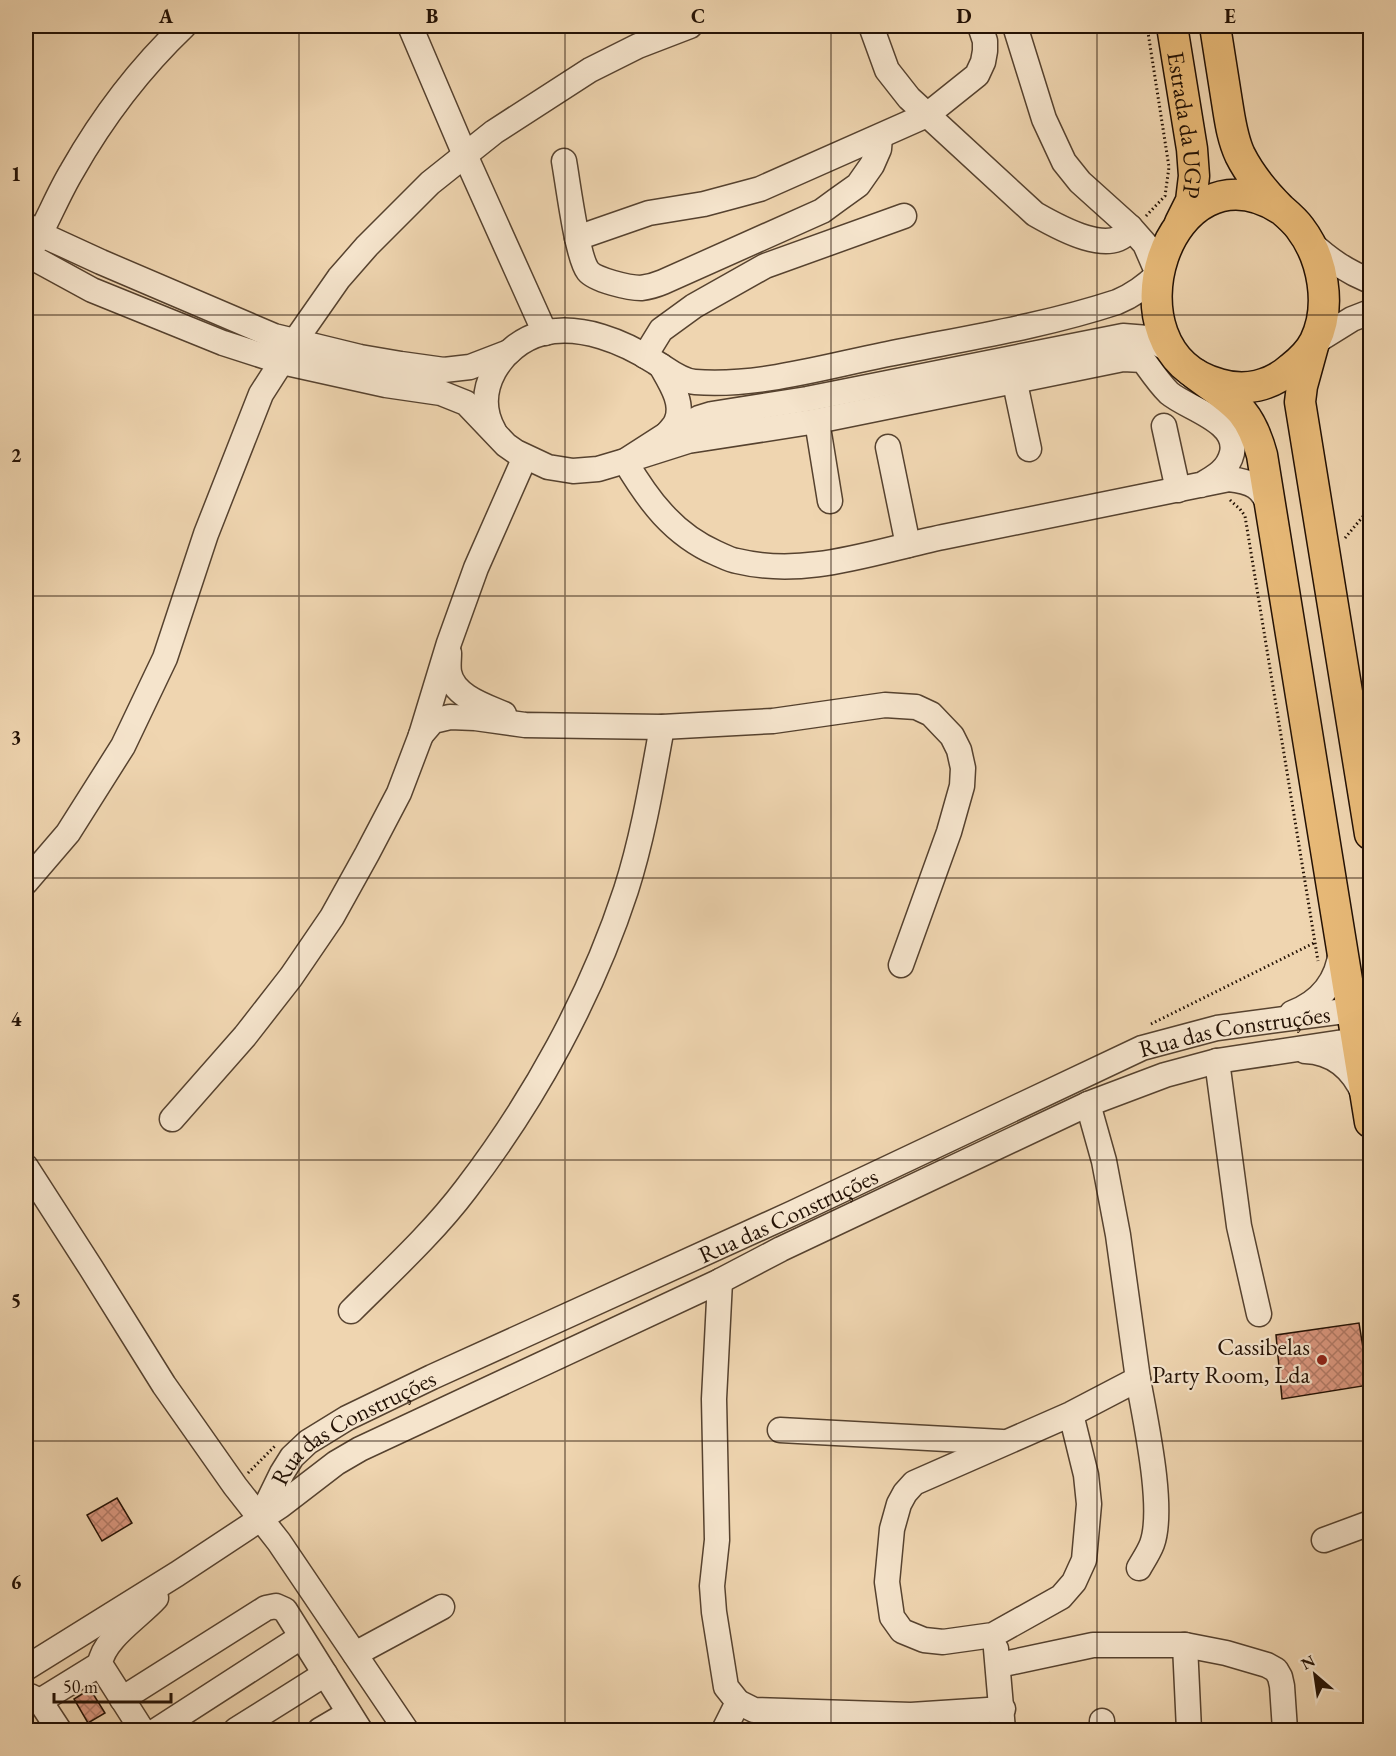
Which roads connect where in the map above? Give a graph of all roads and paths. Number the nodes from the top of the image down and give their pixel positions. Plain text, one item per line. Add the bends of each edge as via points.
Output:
1 (184, 26) edge
2 (410, 26) edge
3 (690, 26) edge
4 (872, 26) edge
5 (980, 26) edge
6 (1015, 26) edge
7 (1147, 26) edge
8 (1172, 26) edge
9 (1215, 26) edge
10 (927, 115) junction
11 (880, 137) junction
12 (465, 155) junction
13 (564, 161) dead end
14 (1282, 210) junction
15 (904, 216) dead end
16 (1180, 224) junction
17 (1130, 227) junction
18 (33, 230) edge
19 (577, 238) junction
20 (1307, 239) junction
21 (26, 256) edge
22 (1158, 274) junction
23 (1371, 281) edge
24 (1371, 312) edge
25 (545, 333) junction
26 (295, 341) junction
27 (1315, 342) junction
28 (508, 352) junction
29 (1173, 352) junction
30 (653, 361) junction
31 (282, 362) junction
32 (1195, 374) junction
33 (1015, 383) junction
34 (817, 421) junction
35 (1164, 426) dead end
36 (667, 434) junction
37 (498, 437) junction
38 (1257, 438) junction
39 (888, 447) dead end
40 (1029, 449) dead end
41 (525, 458) junction
42 (625, 461) junction
43 (1189, 487) junction
44 (1227, 489) junction
45 (830, 501) dead end
46 (1271, 509) junction
47 (1370, 510) edge
48 (1341, 543) dead end
49 (908, 544) junction
50 (449, 643) junction
51 (525, 725) junction
52 (662, 726) junction
53 (421, 735) junction
54 (1371, 834) edge
55 (26, 882) edge
56 (1329, 941) junction
57 (901, 965) dead end
58 (1361, 1009) edge
59 (1270, 1020) junction
60 (1148, 1025) dead end
61 (1364, 1039) edge
62 (1269, 1052) junction
63 (1216, 1061) junction
64 (1088, 1104) junction
65 (1369, 1114) edge
66 (172, 1119) dead end
67 (26, 1167) edge
68 (720, 1281) junction
69 (351, 1311) dead end
70 (1259, 1314) dead end
71 (1138, 1379) junction
72 (1071, 1414) junction
73 (780, 1430) dead end
74 (1008, 1442) junction
75 (260, 1518) junction
76 (1371, 1523) edge
77 (1324, 1540) dead end
78 (1139, 1569) dead end
79 (177, 1574) junction
80 (442, 1607) dead end
81 (993, 1635) junction
82 (301, 1637) junction
83 (1185, 1645) junction
84 (355, 1654) junction
85 (100, 1664) junction
86 (999, 1665) junction
87 (26, 1668) edge
88 (325, 1674) junction
89 (33, 1699) edge
90 (122, 1699) junction
91 (738, 1702) junction
92 (1003, 1720) edge
93 (354, 1722) edge
94 (911, 1723) edge
95 (59, 1731) edge
96 (142, 1731) edge
97 (157, 1731) edge
98 (236, 1731) edge
99 (320, 1731) edge
100 (406, 1731) edge
101 (724, 1731) edge
102 (1189, 1731) edge
103 (1285, 1731) edge

1 - 18 street via 165,43 109,112
2 - 12 street
3 - 12 street via 590,70
4 - 10 street via 887,70
5 - 10 street via 985,51 977,75
6 - 17 street via 1044,119 1064,162 1080,182
7 - 17 path via 1169,167 1165,196
8 - 16 main road, Estrada da UGP via 1194,176 1191,201
9 - 14 main road, Estrada da UGP via 1232,133 1239,153
10 - 11 street
10 - 17 street via 1035,214 1097,240 1123,238
11 - 19 street via 751,192 649,213
11 - 19 street via 872,165 858,185 830,206 648,287 594,276 586,270
12 - 25 street
12 - 26 street via 430,183 367,246
13 - 19 street
14 - 16 main road, Estrada da UGP via 1267,200 1237,194 1198,206
14 - 20 main road, Estrada da UGP
15 - 30 street via 765,266 694,306 661,330
16 - 17 street via 1155,233
16 - 22 main road, Estrada da UGP via 1164,250
17 - 22 street via 1145,244
18 - 21 street
18 - 26 street via 170,292 274,336
20 - 23 street via 1327,258
20 - 27 main road, Estrada da UGP via 1318,264 1323,291 1322,318
21 - 31 street via 156,317
22 - 29 main road, Estrada da UGP via 1157,309
22 - 30 street via 1130,297 1094,310 752,380 692,382
24 - 27 street
25 - 28 street via 524,340
25 - 30 street via 573,331 605,338
26 - 28 street via 380,361 444,370 470,368
26 - 31 street
27 - 32 main road, Estrada da UGP via 1291,368 1264,384 1234,387
27 - 54 main road via 1300,402
28 - 37 street via 491,376 487,390 487,414
29 - 32 main road, Estrada da UGP
29 - 36 street via 1148,338 1123,336 712,414
30 - 36 street via 674,390 678,407 677,421
31 - 37 street via 441,393 466,403
31 - 55 street via 261,394 206,534 165,658 123,746 68,833
32 - 38 main road via 1239,408
33 - 34 street
33 - 40 street
33 - 43 street via 1123,360 1143,360 1170,393 1222,425 1229,434 1233,446 1222,471
34 - 42 street via 688,441
34 - 45 street
35 - 43 street
36 - 42 street
37 - 41 street
38 - 44 street via 1255,453
38 - 46 main road
39 - 49 street
41 - 42 street via 573,471
41 - 50 street via 476,568
42 - 49 street via 668,522 700,546 735,561 795,568
43 - 44 street
43 - 49 street
44 - 46 street via 1253,484 1263,492
44 - 56 path via 1245,516
46 - 56 main road
47 - 48 path
50 - 51 street via 449,674 457,689
50 - 53 street
51 - 52 street
51 - 53 street via 450,717 433,721
52 - 57 street via 773,721 885,705 916,707 942,724 959,750 962,786
52 - 69 street via 648,808 626,890 595,970 558,1048 465,1190
53 - 66 street via 399,793 332,917 245,1036
56 - 58 main road
56 - 59 street via 1337,971 1331,984 1312,1004
56 - 60 path
58 - 59 street, Rua das Construções
58 - 61 main road
59 - 75 street, Rua das Construções via 1217,1028 1142,1048 347,1418 292,1457
61 - 62 street, Rua das Construções
61 - 65 main road
62 - 63 street, Rua das Construções
62 - 65 street via 1314,1052 1334,1058 1355,1077
63 - 64 street, Rua das Construções
63 - 70 street via 1239,1226
64 - 68 street, Rua das Construções
64 - 71 street via 1118,1235
67 - 75 street via 164,1385
68 - 75 street, Rua das Construções via 385,1436 336,1463
68 - 91 street via 714,1399 717,1540 712,1586 726,1688
71 - 72 street
71 - 78 street via 1157,1518 1152,1544
72 - 74 street
72 - 81 street via 1089,1504 1084,1560 1061,1598
73 - 74 street
74 - 81 street via 914,1483 905,1493 892,1528 887,1581 892,1617 902,1631 943,1642
75 - 79 street, Rua das Construções
75 - 84 street
76 - 77 street
79 - 85 street via 110,1642 101,1654
79 - 87 street, Rua das Construções
80 - 84 street
81 - 86 street
82 - 88 street
82 - 90 street via 285,1610 276,1606 266,1608
82 - 97 street
83 - 86 street via 1093,1645
83 - 102 street
83 - 103 street via 1226,1653 1276,1670 1282,1686
84 - 100 street
85 - 89 street
85 - 90 street
86 - 92 street
88 - 93 street
88 - 98 street
89 - 95 street
90 - 96 street
91 - 94 street via 754,1710
91 - 101 street
92 - 94 street
93 - 99 street

